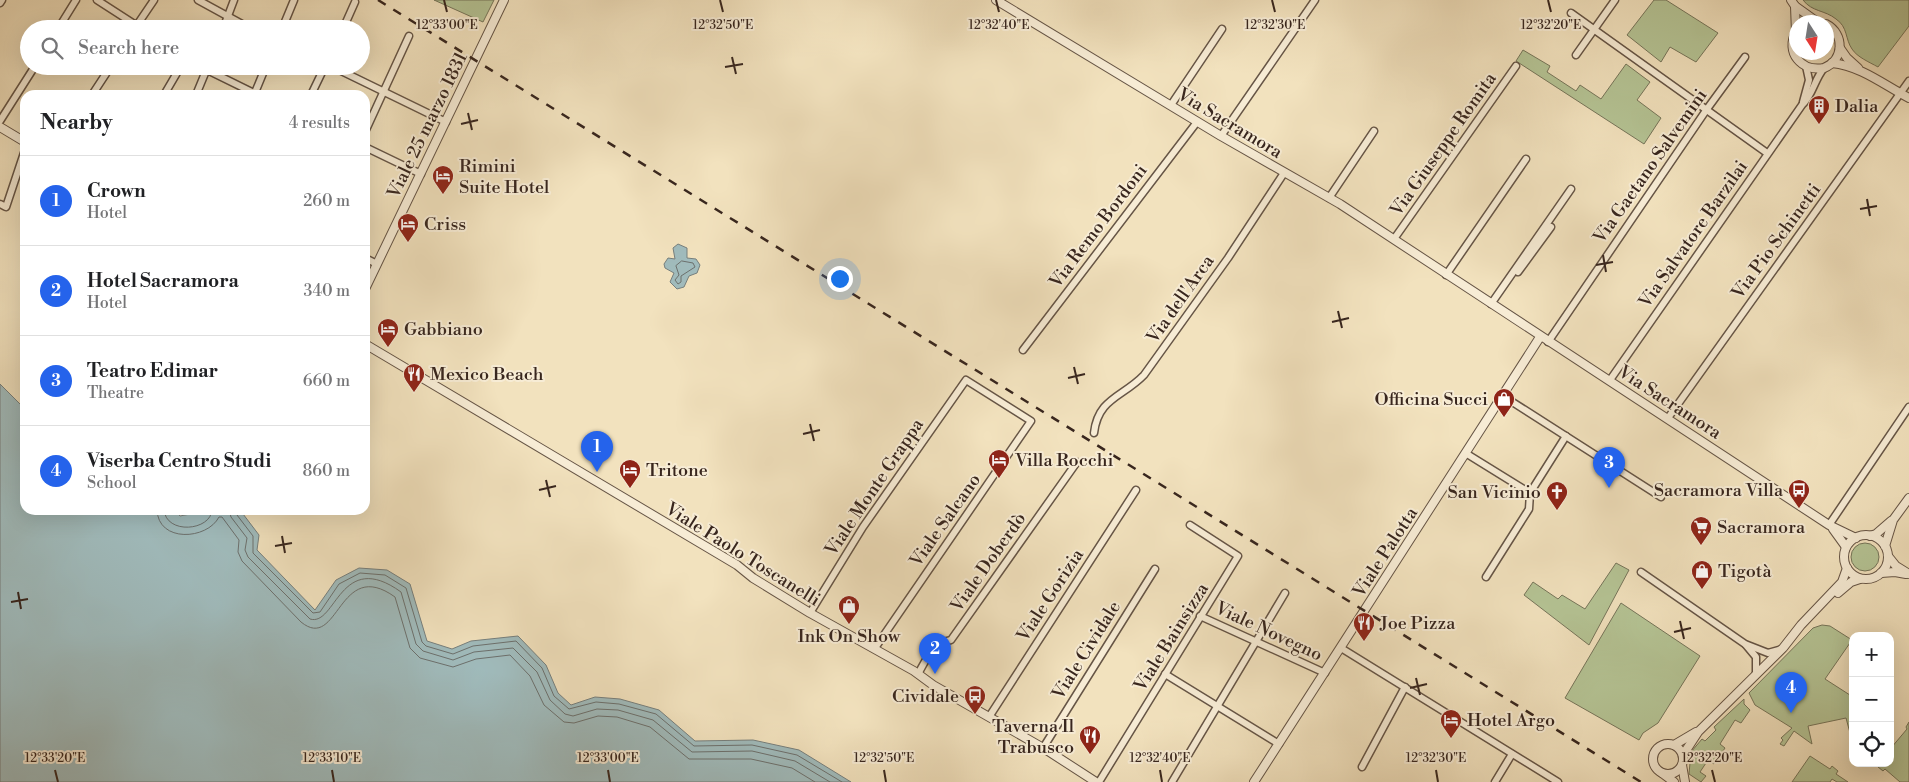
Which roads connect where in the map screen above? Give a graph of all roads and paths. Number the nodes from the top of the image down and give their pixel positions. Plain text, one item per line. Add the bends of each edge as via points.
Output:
1 (2, 0) edge
2 (76, 0) edge
3 (97, 0) edge
4 (154, 0) edge
5 (198, 0) edge
6 (234, 0) edge
7 (294, 0) edge
8 (504, 0) edge
9 (996, 0) edge
10 (1615, 0) edge
11 (1313, 1) edge
12 (355, 2) dead end
13 (0, 3) edge
14 (1793, 3) edge
15 (1571, 13) dead end
16 (1809, 15) edge
17 (227, 18) junction
18 (64, 20) edge
19 (126, 20) edge
20 (143, 20) edge
21 (231, 20) edge
22 (286, 20) edge
23 (347, 20) edge
24 (1222, 29) dead end
25 (1595, 29) junction
26 (1834, 31) edge
27 (409, 36) dead end
28 (1840, 48) junction
29 (1576, 55) dead end
30 (1745, 57) dead end
31 (1798, 60) edge
32 (1832, 63) junction
33 (1516, 66) dead end
34 (1806, 66) junction
35 (1824, 68) junction
36 (1864, 72) junction
37 (28, 75) edge
38 (105, 75) edge
39 (176, 75) edge
40 (204, 75) edge
41 (218, 75) edge
42 (263, 75) edge
43 (321, 75) edge
44 (349, 75) edge
45 (1909, 81) edge
46 (95, 90) edge
47 (167, 90) edge
48 (198, 90) edge
49 (246, 90) edge
50 (257, 90) edge
51 (313, 90) edge
52 (384, 92) junction
53 (1900, 93) junction
54 (1909, 98) edge
55 (1802, 105) junction
56 (1171, 106) junction
57 (1707, 108) junction
58 (0, 121) edge
59 (370, 121) edge
60 (446, 122) junction
61 (1197, 122) junction
62 (0, 127) edge
63 (1374, 131) dead end
64 (1221, 136) junction
65 (20, 139) edge
66 (370, 149) edge
67 (1767, 153) junction
68 (1526, 159) dead end
69 (20, 162) edge
70 (1284, 173) junction
71 (420, 174) junction
72 (1571, 189) dead end
73 (1329, 198) junction
74 (3, 205) edge
75 (1551, 227) dead end
76 (1394, 239) junction
77 (370, 260) edge
78 (377, 264) junction
79 (1446, 275) junction
80 (370, 279) edge
81 (1493, 305) junction
82 (1540, 337) junction
83 (1548, 342) junction
84 (370, 346) edge
85 (370, 348) edge
86 (1023, 350) dead end
87 (375, 351) junction
88 (966, 380) joint
89 (1610, 380) junction
90 (1503, 396) junction
91 (1909, 407) edge
92 (1668, 418) junction
93 (1094, 433) dead end
94 (1566, 436) junction
95 (1467, 454) junction
96 (1077, 462) dead end
97 (1136, 490) dead end
98 (1530, 493) junction
99 (1909, 494) edge
100 (1661, 497) dead end
101 (1907, 500) edge
102 (1893, 520) junction
103 (1190, 525) dead end
104 (1829, 525) junction
105 (1870, 536) junction
106 (1856, 538) junction
107 (1885, 546) junction
108 (1846, 548) junction
109 (1888, 556) junction
110 (1155, 568) dead end
111 (1847, 568) junction
112 (1641, 572) dead end
113 (1881, 572) junction
114 (1909, 574) edge
115 (1486, 577) dead end
116 (1860, 578) junction
117 (1286, 593) dead end
118 (810, 613) junction
119 (1200, 616) junction
120 (1794, 634) junction
121 (1257, 643) junction
122 (1745, 644) junction
123 (875, 648) junction
124 (1341, 648) junction
125 (1783, 648) junction
126 (1325, 673) junction
127 (918, 674) junction
128 (1165, 674) junction
129 (1756, 674) junction
130 (1405, 687) junction
131 (1220, 706) junction
132 (990, 717) junction
133 (1704, 726) junction
134 (1279, 744) junction
135 (1674, 745) junction
136 (1043, 748) junction
137 (1512, 754) junction
138 (1683, 755) junction
139 (1682, 765) junction
140 (1362, 767) dead end
141 (1661, 772) junction
142 (1098, 782) edge
143 (1172, 782) edge
144 (1254, 782) edge
145 (1495, 782) edge
146 (1558, 782) edge
147 (1674, 782) edge
148 (1685, 782) edge

1 - 13 street
2 - 18 street
3 - 19 street
4 - 20 street
5 - 17 street
6 - 17 street
7 - 22 street
8 - 60 street, Viale 25 marzo 1831
9 - 56 street, Via Sacramora
10 - 25 street
11 - 64 street
12 - 23 street
14 - 16 street
15 - 25 street
17 - 21 street
24 - 56 street
25 - 29 street
25 - 57 street
26 - 28 street via 1838,34
27 - 52 street
28 - 32 street
28 - 36 street
30 - 57 street, Via Gaetano Salvemini
31 - 34 street
32 - 35 street
32 - 36 street
33 - 76 street, Via Giuseppe Romita
34 - 35 street
34 - 55 street, Via Salvatore Barzilai via 1809,80
35 - 55 street, Via Salvatore Barzilai via 1817,76 1810,98
36 - 53 street
37 - 58 street
38 - 46 street
39 - 47 street
40 - 48 street
41 - 49 street
42 - 50 street
43 - 51 street
44 - 52 street
45 - 53 street, Via Pio Schinetti
52 - 59 street
52 - 60 street
53 - 54 street
53 - 92 street, Via Pio Schinetti
55 - 67 street, Via Salvatore Barzilai
56 - 61 street, Via Sacramora
57 - 67 street
57 - 83 street, Via Gaetano Salvemini
60 - 71 street, Viale 25 marzo 1831
61 - 64 street, Via Sacramora
61 - 86 street, Via Remo Bordoni
62 - 65 street
63 - 73 street
64 - 70 street, Via Sacramora
66 - 71 street
67 - 89 street, Via Salvatore Barzilai
68 - 79 street
69 - 74 street
70 - 73 street, Via Sacramora
70 - 93 street, Via dell'Arca via 1144,375 1134,386 1104,405
71 - 78 street, Viale 25 marzo 1831
72 - 81 street
73 - 76 street, Via Sacramora
75 - 81 street
76 - 79 street, Via Sacramora
77 - 78 street
78 - 80 street, Viale 25 marzo 1831
79 - 81 street, Via Sacramora
81 - 82 street, Via Sacramora
82 - 83 street, Via Sacramora
82 - 90 street, Viale Palotta
83 - 89 street, Via Sacramora
84 - 87 street, Viale Paolo Toscanelli
85 - 87 street, Viale Paolo Toscanelli
87 - 118 street, Viale Paolo Toscanelli via 737,565
88 - 118 street, Viale Monte Grappa via 850,547
88 - 123 street, Viale Salcano via 1031,421
89 - 92 street, Via Sacramora
90 - 94 street
90 - 95 street, Viale Palotta
91 - 104 street
92 - 104 street, Via Sacramora
94 - 98 street
94 - 100 street
95 - 98 street
95 - 124 street, Viale Palotta
96 - 127 street, Viale Doberdò via 952,640 932,649
97 - 132 street, Viale Gorizia
98 - 115 street via 1529,509
99 - 101 street
101 - 102 street
102 - 105 street
102 - 107 street
103 - 119 street, Viale Bainsizza via 1238,556
104 - 106 street, Via Sacramora
104 - 108 street, Via Sacramora
105 - 106 street
105 - 107 street
106 - 108 street
107 - 109 street
108 - 111 street
109 - 113 street
109 - 114 street
110 - 136 street, Viale Cividale
111 - 116 street
111 - 120 street via 1842,582
112 - 122 street
113 - 114 street
113 - 116 street via 1870,579
116 - 120 street via 1846,585
117 - 121 street
118 - 123 street, Viale Paolo Toscanelli
119 - 121 street, Viale Novegno
119 - 128 street, Viale Bainsizza
120 - 125 street
121 - 126 street, Viale Novegno
121 - 131 street
122 - 125 street via 1768,653
122 - 129 street via 1756,657
123 - 127 street, Viale Paolo Toscanelli
124 - 126 street, Viale Palotta
124 - 130 street
125 - 129 street
126 - 134 street, Viale Palotta
127 - 132 street, Viale Paolo Toscanelli
128 - 131 street
128 - 142 street, Viale Bainsizza
129 - 133 street
130 - 137 street
130 - 140 street
131 - 134 street
131 - 143 street
132 - 136 street, Viale Paolo Toscanelli
133 - 135 street
133 - 138 street
134 - 144 street, Viale Palotta
135 - 138 street
135 - 141 street via 1664,744 1654,753 1654,765
136 - 142 street, Viale Paolo Toscanelli
137 - 145 street
137 - 146 street
138 - 139 street
139 - 141 street via 1675,772
139 - 148 street
141 - 147 street

